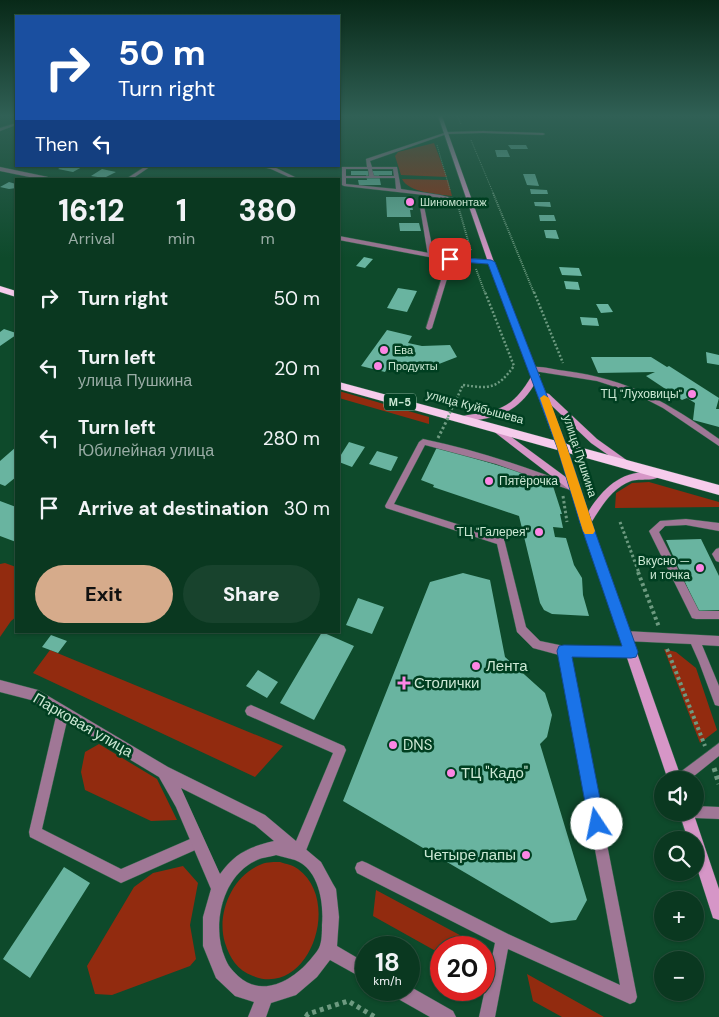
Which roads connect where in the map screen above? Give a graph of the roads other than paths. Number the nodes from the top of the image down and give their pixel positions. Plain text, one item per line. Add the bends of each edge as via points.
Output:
1 (369, 163) edge
2 (457, 163) edge
3 (146, 167) edge
4 (266, 167) edge
5 (353, 168) junction
6 (361, 168) junction
7 (371, 168) junction
8 (383, 168) junction
9 (0, 169) edge
10 (396, 176) junction
11 (344, 177) junction
12 (353, 177) junction
13 (362, 177) junction
14 (372, 177) junction
15 (384, 177) junction
16 (43, 178) edge
17 (130, 178) edge
18 (295, 178) edge
19 (399, 190) junction
20 (421, 201) dead end
21 (471, 204) junction
22 (340, 238) edge
23 (431, 256) junction
24 (450, 259) junction
25 (491, 262) junction
26 (0, 289) edge
27 (15, 294) edge
28 (429, 328) dead end
29 (535, 372) junction
30 (340, 385) edge
31 (542, 391) junction
32 (461, 419) junction
33 (492, 427) junction
34 (719, 443) edge
35 (562, 447) junction
36 (627, 464) junction
37 (663, 475) junction
38 (575, 489) junction
39 (719, 490) edge
40 (586, 523) junction
41 (719, 527) edge
42 (719, 552) edge
43 (719, 558) edge
44 (719, 614) edge
45 (625, 636) junction
46 (694, 640) junction
47 (719, 641) edge
48 (564, 651) junction
49 (631, 652) junction
50 (0, 686) edge
51 (719, 701) edge
52 (251, 711) dead end
53 (63, 712) junction
54 (714, 753) edge
55 (672, 771) edge
56 (691, 771) edge
57 (163, 772) junction
58 (704, 812) edge
59 (719, 813) edge
60 (689, 821) edge
61 (197, 842) junction
62 (298, 853) junction
63 (362, 868) dead end
64 (219, 890) junction
65 (719, 912) edge
66 (503, 939) junction
67 (328, 950) junction
68 (355, 966) edge
69 (264, 996) junction
70 (418, 1001) edge
71 (257, 1017) edge
72 (446, 1017) edge
73 (487, 1017) edge

1 - 7 lane
2 - 21 main road, улица Пушкина
3 - 17 lane
4 - 18 lane
5 - 6 lane
5 - 11 lane via 344,168
5 - 12 lane
6 - 7 lane
6 - 13 lane
7 - 8 lane
7 - 14 lane
8 - 10 lane via 395,168
8 - 15 lane
9 - 16 street
10 - 15 lane
10 - 19 lane
11 - 12 lane
11 - 19 lane via 344,185
12 - 13 lane
13 - 14 lane
14 - 15 lane
19 - 21 lane
20 - 23 lane
21 - 25 main road, улица Пушкина
22 - 23 street
23 - 24 street
24 - 25 street
24 - 28 lane
25 - 29 main road, улица Пушкина
26 - 27 highway
29 - 31 main road, улица Пушкина
29 - 32 main road via 516,405 491,415
29 - 34 lane via 604,380 636,391 670,408
30 - 32 highway, улица Куйбышева / М-5
31 - 35 main road, улица Пушкина
31 - 36 main road via 594,441
32 - 33 highway, улица Куйбышева / М-5
33 - 35 highway, улица Куйбышева / М-5
33 - 38 main road
35 - 36 highway, улица Куйбышева / М-5
35 - 38 main road, улица Пушкина
36 - 37 highway, улица Куйбышева / М-5
37 - 39 highway, улица Куйбышева / М-5
37 - 40 main road via 642,474 610,488
38 - 40 main road, улица Пушкина
38 - 48 lane via 454,448 423,442 389,506 501,542 521,629 537,645
40 - 45 main road, улица Пушкина
41 - 44 lane via 686,522 663,523 654,531 696,615
42 - 43 lane
45 - 46 lane
45 - 49 main road, улица Пушкина
46 - 47 lane
46 - 51 lane
48 - 49 lane
48 - 66 lane via 630,997
49 - 55 main road, улица Пушкина
50 - 53 street, Парковая улица via 34,694
52 - 62 lane via 340,750
53 - 57 street, Парковая улица
53 - 61 lane via 35,832 121,876
54 - 56 lane
57 - 61 street, Парковая улица via 181,802
57 - 62 street, Парковая улица via 260,820
58 - 59 lane
60 - 65 main road
61 - 64 street, Парковая улица
62 - 64 street via 276,848 254,853 234,868
62 - 67 street via 316,867 328,889 332,917
63 - 66 lane
64 - 69 street via 210,917 211,946 222,972 240,990
66 - 73 lane
67 - 68 street
67 - 69 street via 290,990
69 - 71 street
70 - 72 street

